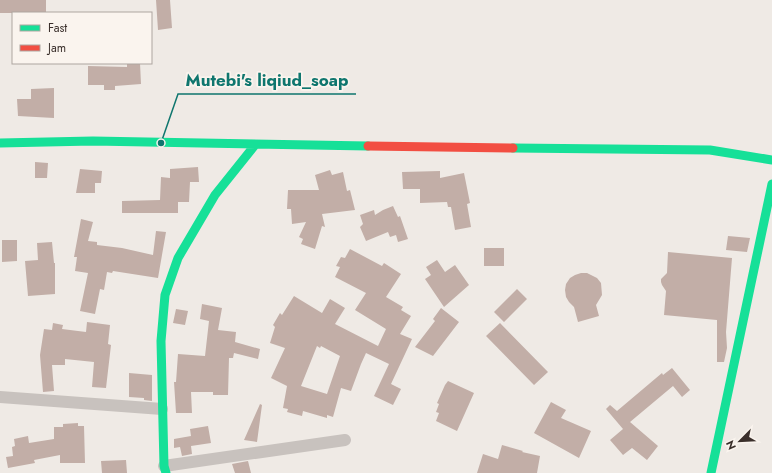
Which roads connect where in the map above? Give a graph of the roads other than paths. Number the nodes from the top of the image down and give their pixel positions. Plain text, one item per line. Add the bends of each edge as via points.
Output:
1 (0, 143) edge
2 (255, 144) junction
3 (772, 160) edge
4 (772, 184) edge
5 (0, 397) edge
6 (162, 409) junction
7 (345, 440) dead end
8 (165, 469) edge
9 (711, 473) edge

1 - 2 street via 93,141
2 - 3 street via 710,150
2 - 6 street via 215,195 178,258 165,295 161,340
4 - 9 street
5 - 6 street
6 - 8 street
7 - 8 street

